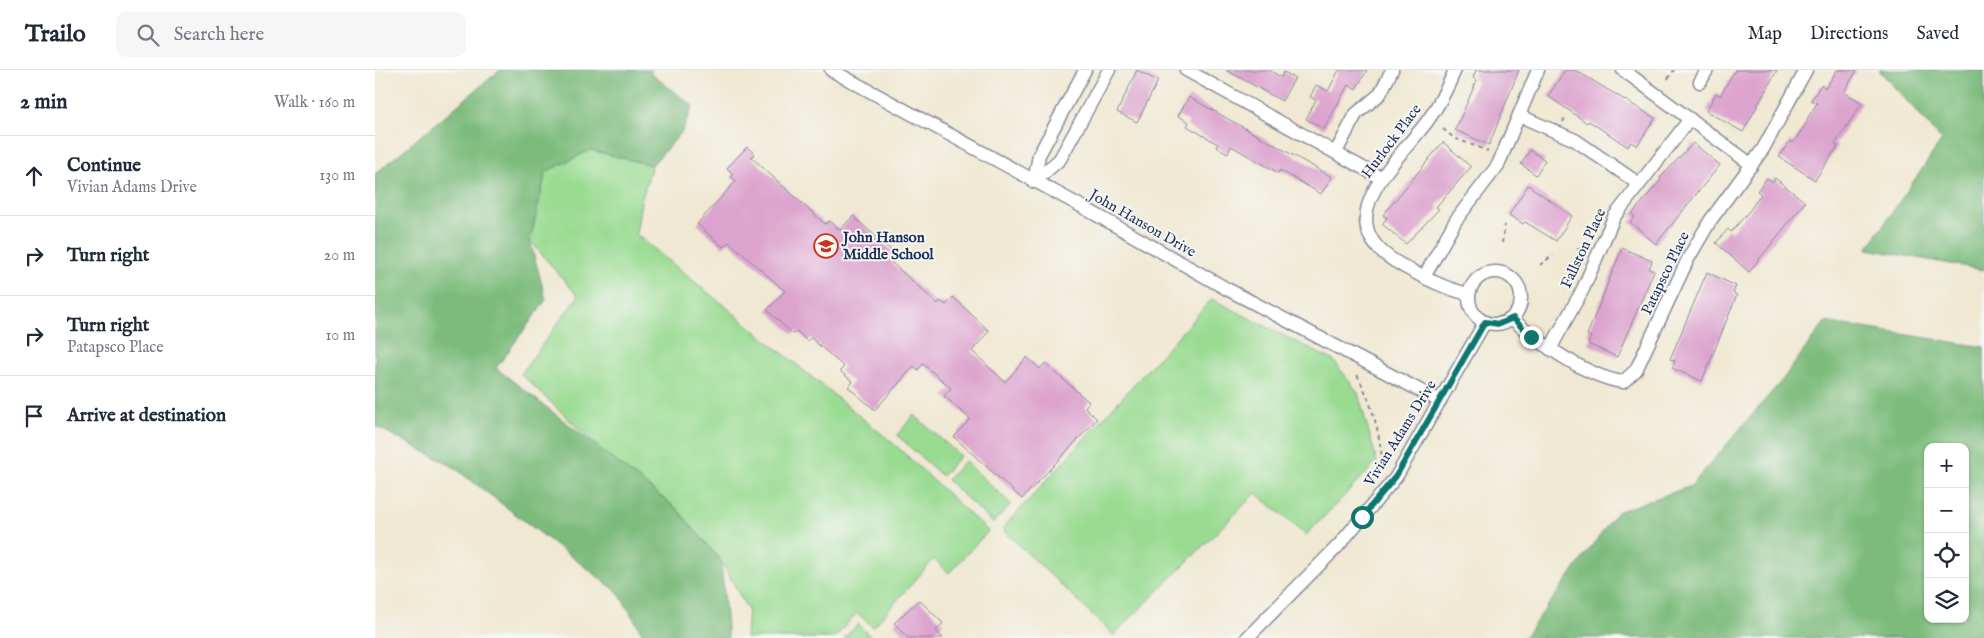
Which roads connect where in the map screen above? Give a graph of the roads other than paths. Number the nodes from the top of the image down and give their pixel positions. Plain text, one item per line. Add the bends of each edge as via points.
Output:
1 (831, 70) edge
2 (1085, 70) edge
3 (1109, 70) edge
4 (1186, 70) edge
5 (1392, 70) edge
6 (1455, 70) edge
7 (1538, 70) edge
8 (1623, 70) edge
9 (1707, 70) edge
10 (1806, 70) edge
11 (1701, 82) dead end
12 (1519, 116) junction
13 (1690, 118) junction
14 (1336, 152) junction
15 (1752, 165) junction
16 (1381, 178) junction
17 (1034, 182) junction
18 (1639, 184) junction
19 (1424, 277) junction
20 (1469, 294) junction
21 (1513, 318) junction
22 (1485, 322) junction
23 (1550, 350) junction
24 (1439, 400) junction
25 (1247, 638) edge

1 - 17 street, John Hanson Drive
2 - 17 street via 1039,155
3 - 17 street via 1059,159
4 - 14 street
5 - 14 street via 1379,94 1356,114
6 - 16 street, Hurlock Place via 1427,121
7 - 12 street
8 - 13 street
9 - 11 street
10 - 15 street, Patapsco Place
12 - 18 street via 1583,144
12 - 19 street via 1498,165 1456,220
13 - 15 street
13 - 18 street, Fallston Place
14 - 16 street
15 - 23 street, Patapsco Place via 1705,229 1636,370 1623,382 1611,380
16 - 19 street, Hurlock Place via 1366,205 1366,228 1377,247 1393,261
17 - 24 street, John Hanson Drive via 1079,204 1227,290
18 - 23 street, Fallston Place via 1614,217 1583,289
19 - 20 street, Hurlock Place via 1449,290
20 - 21 street via 1474,282 1484,274 1508,274 1522,294 1520,307
20 - 22 street via 1472,311
21 - 22 street via 1499,324
21 - 23 street, Patapsco Place via 1531,337
22 - 24 street, Vivian Adams Drive
24 - 25 street, Vivian Adams Drive via 1383,494

